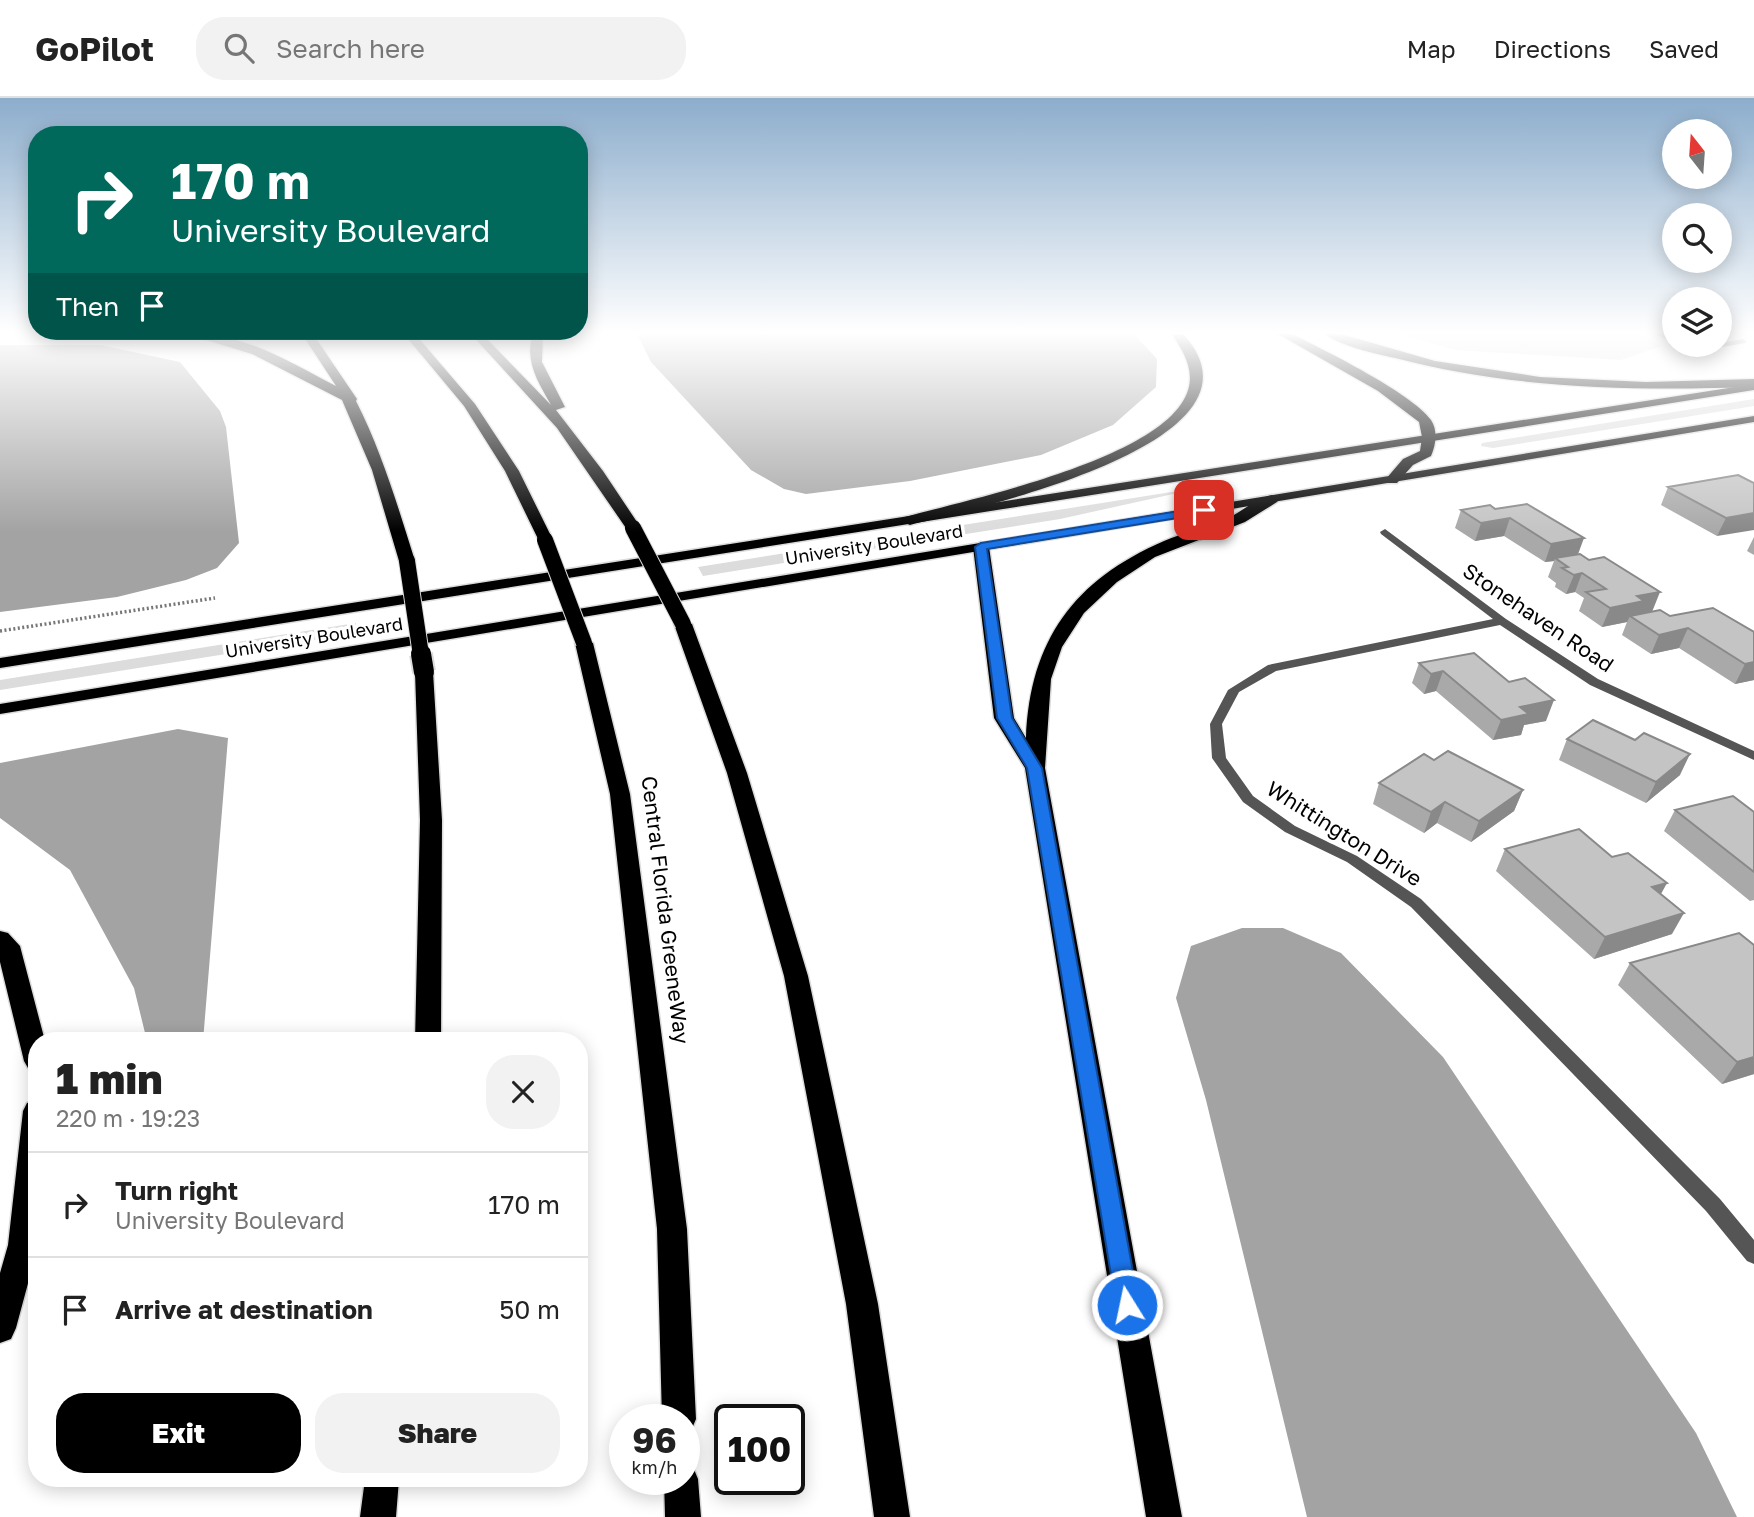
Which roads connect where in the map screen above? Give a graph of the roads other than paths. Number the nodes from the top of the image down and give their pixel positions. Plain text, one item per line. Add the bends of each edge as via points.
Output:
1 (352, 400) edge
2 (466, 400) edge
3 (541, 400) edge
4 (556, 400) edge
5 (1190, 400) edge
6 (1398, 400) edge
7 (1661, 400) edge
8 (1754, 419) edge
9 (1430, 438) junction
10 (576, 440) junction
11 (1392, 480) junction
12 (1272, 499) junction
13 (910, 520) junction
14 (1385, 532) dead end
15 (981, 547) junction
16 (1502, 621) junction
17 (0, 663) edge
18 (0, 709) edge
19 (1754, 756) edge
20 (1035, 768) junction
21 (0, 939) edge
22 (30, 1032) edge
23 (428, 1032) edge
24 (28, 1197) edge
25 (1754, 1255) edge
26 (0, 1328) edge
27 (678, 1404) edge
28 (381, 1487) edge
29 (681, 1495) edge
30 (378, 1517) edge
31 (682, 1517) edge
32 (892, 1517) edge
33 (1164, 1517) edge

1 - 23 highway, bridge via 379,465 407,561 424,672 431,820
2 - 27 highway, Central Florida GreeneWay, bridge via 512,471 545,540 584,643 621,794 672,1229
3 - 10 highway
4 - 10 highway
5 - 13 highway via 1155,437 1104,463
6 - 9 highway via 1424,420
7 - 9 main road, University Boulevard
8 - 11 main road, University Boulevard
9 - 11 highway via 1426,453 1408,462
9 - 13 main road, University Boulevard
10 - 32 highway, bridge via 634,528 683,624 737,773 796,976 862,1304
11 - 12 main road, University Boulevard
12 - 15 main road, University Boulevard
12 - 20 highway via 1235,522 1154,551 1085,600 1060,635 1044,669
13 - 17 main road, University Boulevard
14 - 16 street, Stonehaven Road
15 - 18 main road, University Boulevard
15 - 20 highway via 1004,718
16 - 19 street, Stonehaven Road via 1594,682
16 - 25 street, Whittington Drive via 1272,668 1234,690 1216,724 1219,758 1248,799 1290,829 1352,859 1416,903 1713,1205
20 - 33 highway
21 - 22 highway via 8,946
24 - 26 highway via 23,1245
28 - 30 highway
29 - 31 highway

